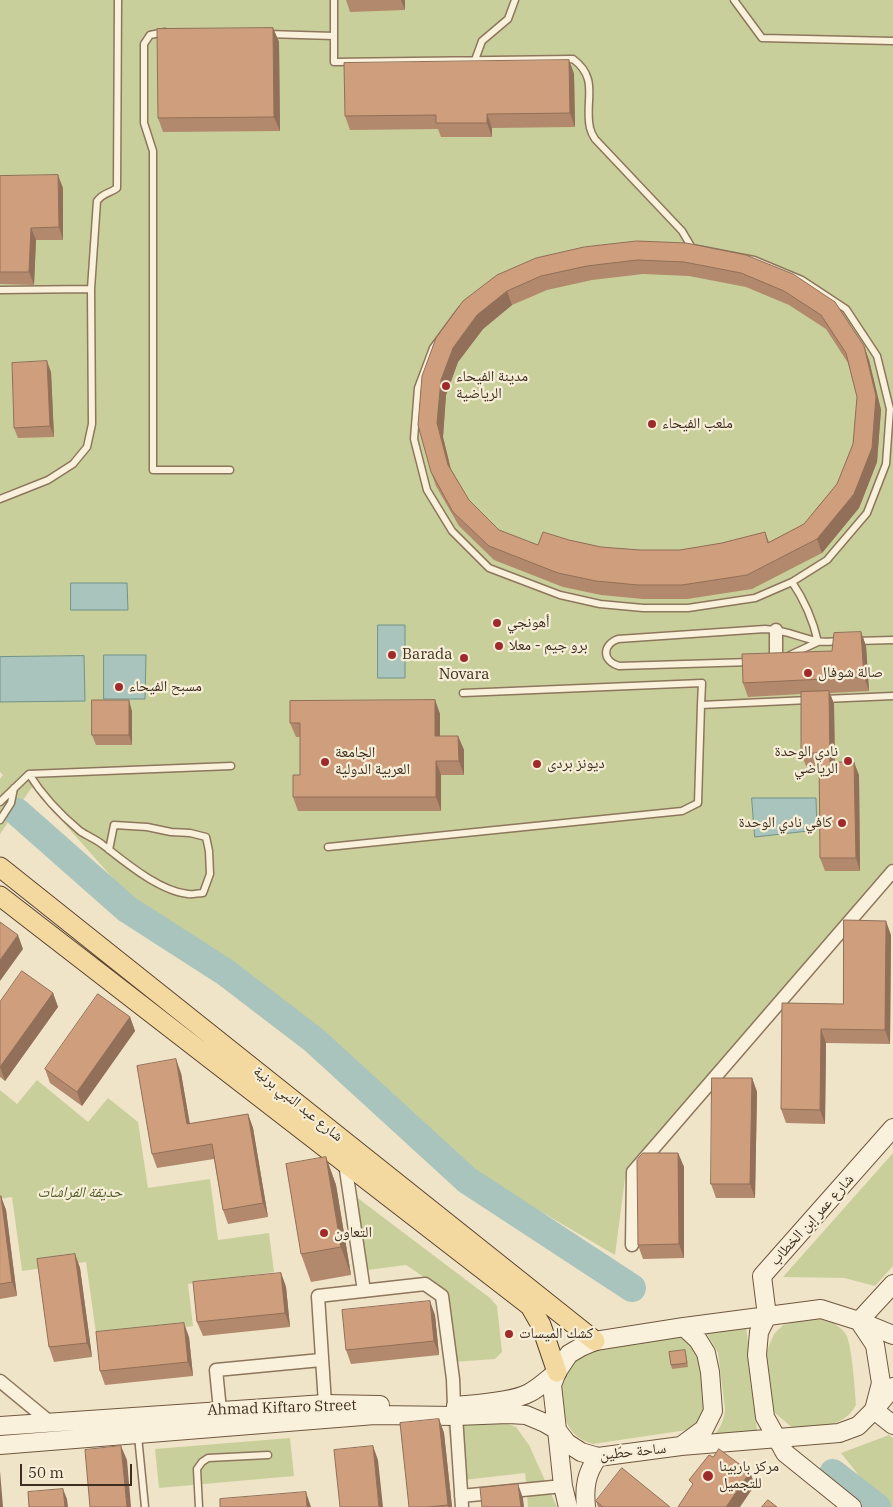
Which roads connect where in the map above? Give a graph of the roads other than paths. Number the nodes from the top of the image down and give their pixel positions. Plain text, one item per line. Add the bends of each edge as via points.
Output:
1 (118, 0) edge
2 (334, 0) edge
3 (515, 0) edge
4 (734, 0) edge
5 (172, 32) edge
6 (257, 33) edge
7 (334, 36) junction
8 (893, 41) edge
9 (475, 60) junction
10 (692, 248) junction
11 (91, 289) junction
12 (0, 290) edge
13 (230, 470) dead end
14 (0, 499) edge
15 (792, 582) junction
16 (776, 630) junction
17 (893, 640) edge
18 (818, 642) junction
19 (770, 661) junction
20 (463, 693) dead end
21 (893, 696) edge
22 (701, 705) junction
23 (231, 766) dead end
24 (29, 774) junction
25 (14, 788) junction
26 (0, 802) edge
27 (0, 820) edge
28 (328, 847) dead end
29 (109, 850) junction
30 (0, 867) edge
31 (893, 871) edge
32 (0, 896) edge
33 (893, 1128) edge
34 (344, 1163) junction
35 (632, 1245) dead end
36 (893, 1284) edge
37 (364, 1291) junction
38 (767, 1316) junction
39 (859, 1321) junction
40 (684, 1327) junction
41 (893, 1335) edge
42 (596, 1341) junction
43 (321, 1360) junction
44 (557, 1372) junction
45 (0, 1381) edge
46 (893, 1387) edge
47 (325, 1404) junction
48 (220, 1410) junction
49 (874, 1410) junction
50 (455, 1411) junction
51 (51, 1423) junction
52 (893, 1425) edge
53 (0, 1426) edge
54 (557, 1430) junction
55 (138, 1434) junction
56 (776, 1438) junction
57 (0, 1445) edge
58 (681, 1446) junction
59 (268, 1455) dead end
60 (598, 1457) junction
61 (563, 1486) junction
62 (461, 1502) edge
63 (145, 1507) edge
64 (199, 1507) edge
65 (568, 1507) edge
66 (586, 1507) edge
67 (852, 1507) edge

1 - 11 lane via 117,188 102,194 98,200
2 - 7 lane
3 - 9 lane via 508,18 482,41
4 - 8 lane via 762,38
5 - 13 lane via 150,35 144,44 144,122 153,151 152,470
6 - 7 lane
7 - 9 lane via 334,62
9 - 10 lane via 573,59 581,65 589,86 590,128 595,139 682,231
10 - 15 lane via 754,260 802,280 846,309 877,356 890,409 886,464 866,513 827,560
10 - 15 lane via 642,246 588,252 538,263 497,281 462,309 433,348 418,388 414,439 427,490 452,531 489,568 560,595 600,604 688,608 755,598
11 - 12 lane
11 - 14 lane via 92,424 87,447 73,464 48,480
15 - 18 lane via 811,616
16 - 18 lane
16 - 19 street
16 - 19 lane via 618,639 612,641 606,652 612,664 619,666
17 - 18 lane
18 - 19 lane
20 - 22 lane via 702,683
21 - 22 lane
22 - 28 lane via 698,804 682,810
23 - 24 lane
24 - 25 lane
24 - 29 lane via 36,786 81,832
25 - 26 lane
25 - 27 lane via 11,803
29 - 29 lane via 166,887 188,894 203,893 210,874 206,838 190,833 114,826
30 - 42 main road, شارع عبد النبي برنية
31 - 35 street via 633,1172
32 - 34 main road, شارع عبد النبي برنية
33 - 38 main road, شارع عمر إبن الخطاب via 762,1276
34 - 37 street
34 - 44 main road, شارع عبد النبي برنية via 530,1306 541,1325
36 - 39 main road
37 - 43 street via 318,1296
37 - 50 street via 425,1284 442,1296
38 - 39 main road via 821,1309
38 - 40 main road
38 - 56 main road, شارع عمر إبن الخطاب via 759,1332 757,1355 765,1417
39 - 41 main road
39 - 49 main road via 875,1345 881,1383
40 - 42 main road
40 - 58 main road via 706,1353 713,1411 704,1429
42 - 44 main road via 569,1354
43 - 47 street
43 - 48 street via 216,1370
44 - 50 main road, Ahmad Kiftaro Street via 527,1394
44 - 54 main road via 552,1385
45 - 51 street
46 - 49 main road, ساحة حطّين
47 - 48 main road, Ahmad Kiftaro Street
47 - 50 main road, Ahmad Kiftaro Street
48 - 51 main road, Ahmad Kiftaro Street
49 - 52 main road
49 - 56 main road, ساحة حطّين via 858,1426 839,1433
50 - 54 main road, Ahmad Kiftaro Street via 526,1415
50 - 55 main road, Ahmad Kiftaro Street
50 - 62 street
51 - 53 main road, Ahmad Kiftaro Street
54 - 60 main road, ساحة حطّين via 567,1444
54 - 61 main road
55 - 57 main road, Ahmad Kiftaro Street
55 - 63 lane
56 - 58 main road, ساحة حطّين
56 - 67 main road, شارع عمر إبن الخطاب via 785,1453
58 - 60 main road, ساحة حطّين
59 - 64 lane via 208,1458 202,1462 197,1469
60 - 66 main road via 586,1483
61 - 62 street
61 - 65 main road

